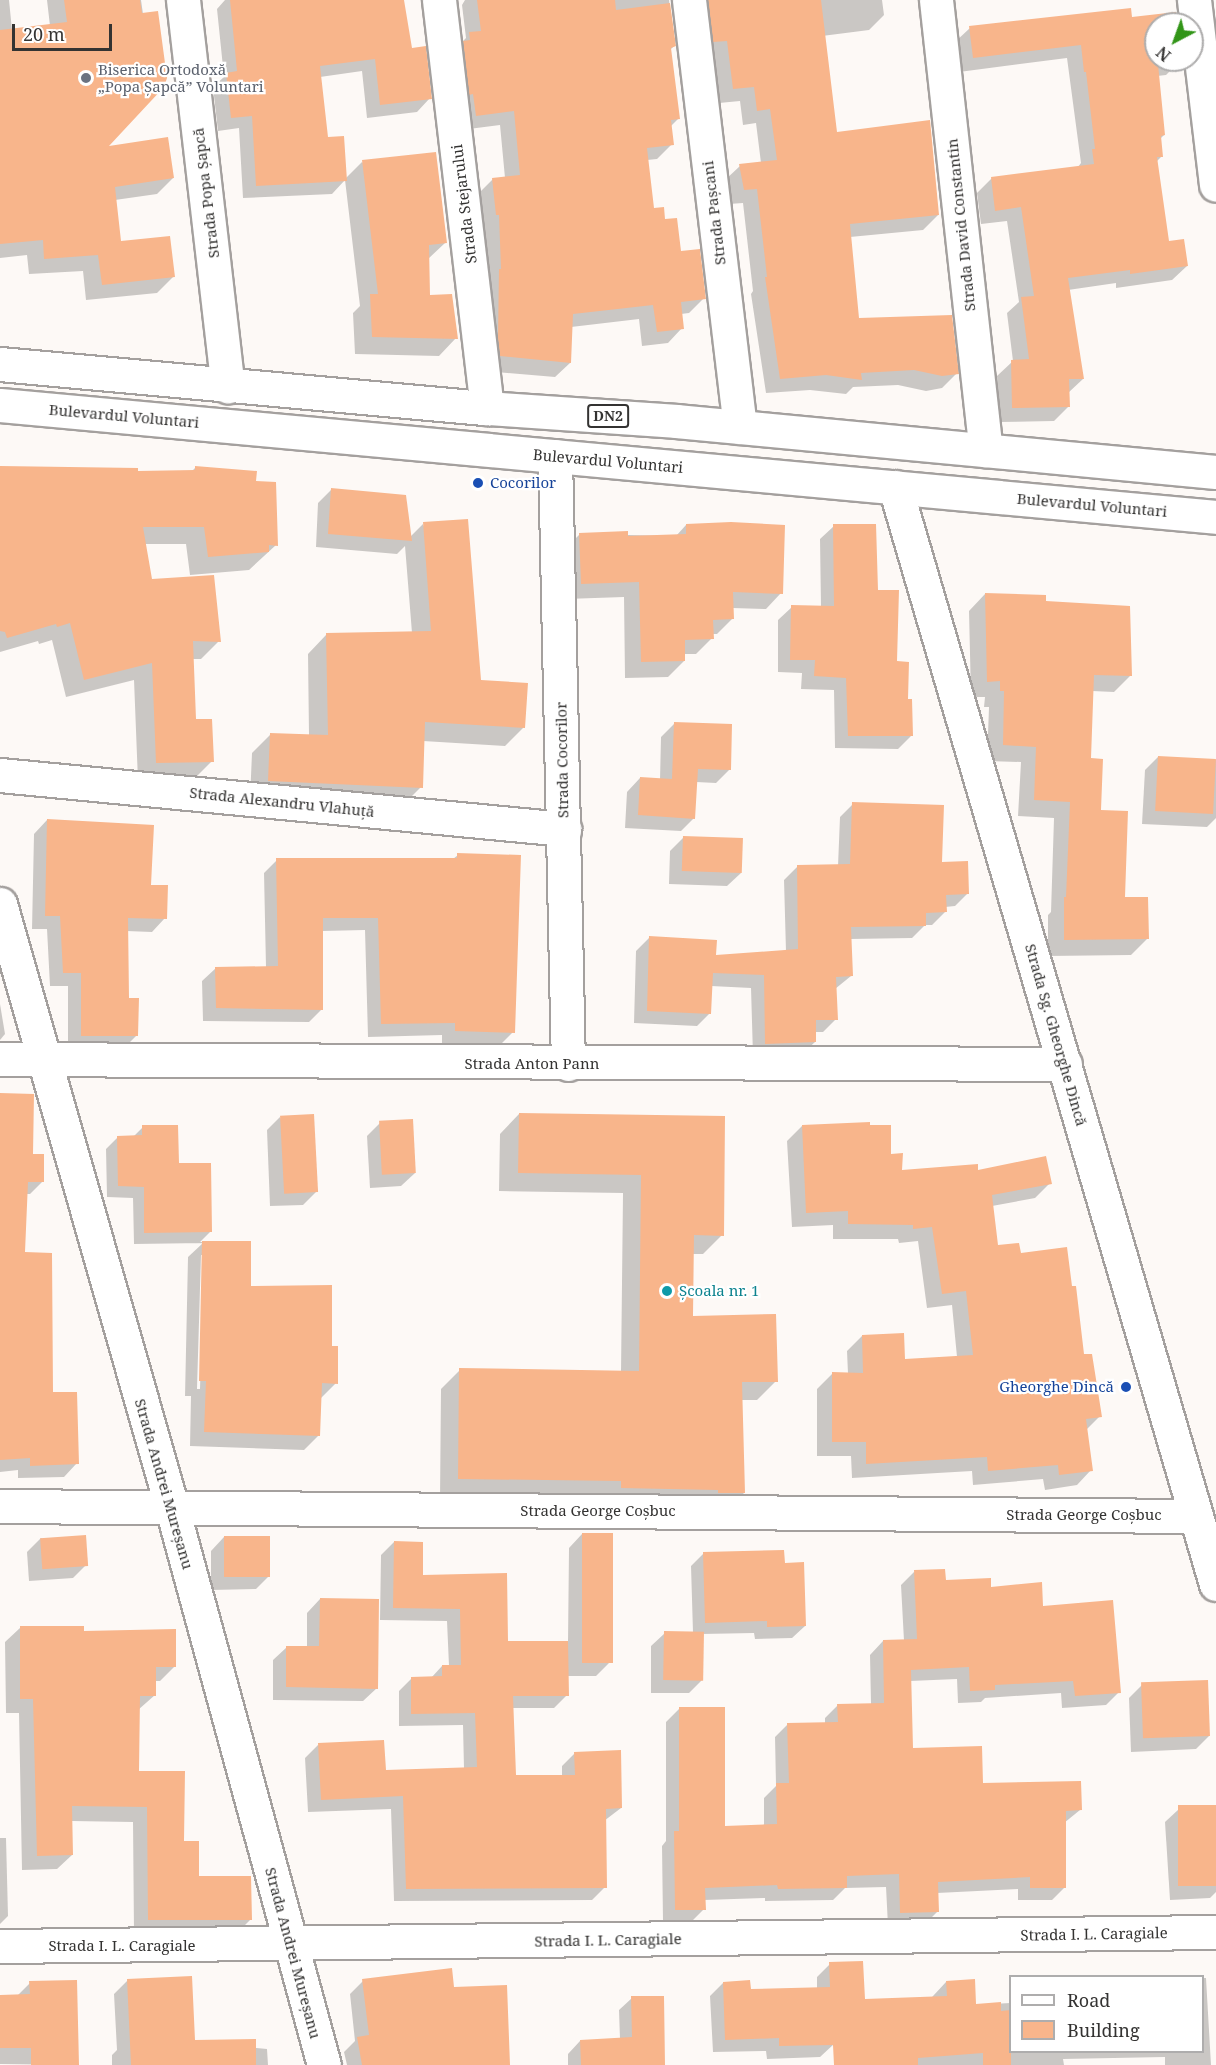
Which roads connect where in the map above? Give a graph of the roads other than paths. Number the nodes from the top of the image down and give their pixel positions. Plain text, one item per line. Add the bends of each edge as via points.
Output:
1 (183, 0) edge
2 (439, 0) edge
3 (689, 0) edge
4 (936, 0) edge
5 (1194, 0) edge
6 (1216, 185) edge
7 (0, 364) edge
8 (228, 386) junction
9 (0, 405) edge
10 (487, 408) junction
11 (740, 427) junction
12 (986, 450) junction
13 (555, 456) junction
14 (1216, 472) edge
15 (895, 487) junction
16 (1216, 517) edge
17 (0, 775) edge
18 (564, 829) junction
19 (0, 904) edge
20 (0, 1059) edge
21 (43, 1060) junction
22 (568, 1064) junction
23 (1065, 1064) junction
24 (0, 1506) edge
25 (172, 1508) junction
26 (1196, 1516) junction
27 (1216, 1584) edge
28 (1216, 1932) edge
29 (290, 1945) junction
30 (0, 1946) edge
31 (324, 2065) edge

1 - 8 main road, Strada Popa Șapcă
2 - 10 main road, Strada Stejarului
3 - 11 main road, Strada Pașcani
4 - 12 main road, Strada David Constantin
5 - 6 main road
7 - 8 main road, DN2
8 - 10 main road, DN2
9 - 13 main road, Bulevardul Voluntari
10 - 11 main road, DN2
11 - 12 main road, DN2
12 - 14 main road, DN2
13 - 15 main road, Bulevardul Voluntari
13 - 18 main road, Strada Cocorilor
15 - 16 main road, Bulevardul Voluntari
15 - 23 main road, Strada Sg. Gheorghe Dincă
17 - 18 main road, Strada Alexandru Vlahuță
18 - 22 main road, Strada Cocorilor
19 - 21 main road, Strada Andrei Mureșanu
20 - 21 main road, Strada Anton Pann
21 - 22 main road, Strada Anton Pann
21 - 25 main road, Strada Andrei Mureșanu
22 - 23 main road, Strada Anton Pann
23 - 26 main road, Strada Sg. Gheorghe Dincă
24 - 25 main road, Strada George Coșbuc
25 - 26 main road, Strada George Coșbuc
25 - 29 main road, Strada Andrei Mureșanu
26 - 27 main road, Strada Sg. Gheorghe Dincă
28 - 29 main road, Strada I. L. Caragiale
29 - 30 main road, Strada I. L. Caragiale
29 - 31 main road, Strada Andrei Mureșanu

